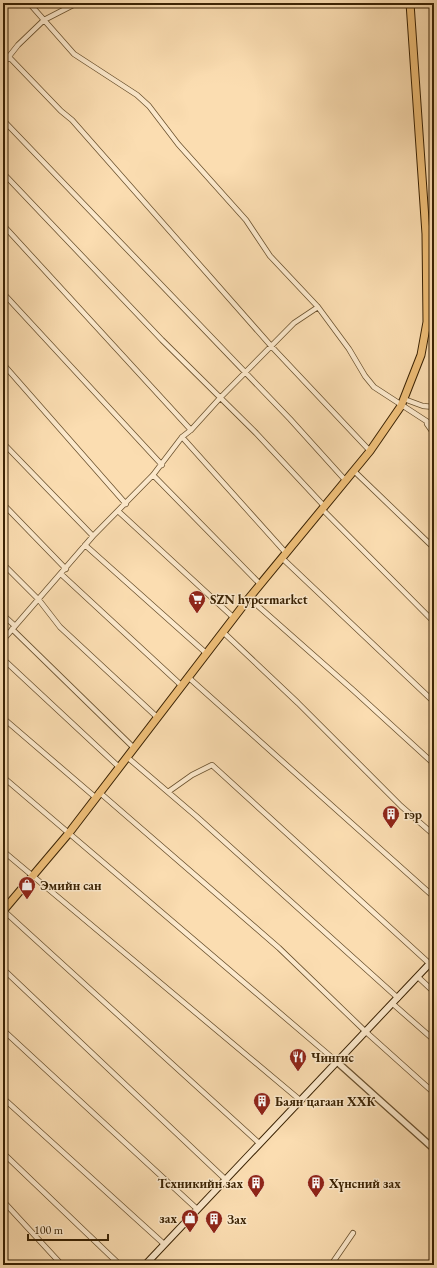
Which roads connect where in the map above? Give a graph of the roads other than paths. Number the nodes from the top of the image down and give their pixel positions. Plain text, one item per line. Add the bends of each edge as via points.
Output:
1 (29, 3) edge
2 (77, 3) edge
3 (410, 3) edge
4 (44, 20) junction
5 (9, 57) junction
6 (3, 59) edge
7 (3, 64) edge
8 (3, 120) edge
9 (3, 173) edge
10 (3, 225) edge
11 (3, 293) edge
12 (318, 307) junction
13 (430, 322) edge
14 (272, 347) junction
15 (3, 364) edge
16 (245, 372) junction
17 (220, 398) junction
18 (402, 403) junction
19 (434, 406) edge
20 (425, 421) junction
21 (434, 426) edge
22 (191, 430) junction
23 (434, 434) edge
24 (182, 437) junction
25 (3, 443) edge
26 (370, 451) junction
27 (162, 465) junction
28 (354, 471) junction
29 (153, 475) junction
30 (346, 481) junction
31 (3, 504) edge
32 (126, 504) junction
33 (324, 509) junction
34 (118, 511) junction
35 (93, 536) junction
36 (85, 545) junction
37 (434, 548) edge
38 (284, 556) junction
39 (3, 564) edge
40 (66, 569) junction
41 (62, 574) junction
42 (260, 584) junction
43 (249, 598) junction
44 (39, 600) junction
45 (3, 614) edge
46 (234, 618) junction
47 (434, 622) edge
48 (14, 628) junction
49 (223, 632) junction
50 (3, 640) edge
51 (206, 653) junction
52 (3, 659) edge
53 (188, 677) junction
54 (182, 686) junction
55 (434, 702) edge
56 (3, 718) edge
57 (158, 718) junction
58 (134, 748) junction
59 (127, 757) junction
60 (434, 764) edge
61 (119, 767) junction
62 (3, 777) edge
63 (168, 792) junction
64 (97, 794) junction
65 (69, 832) junction
66 (434, 835) edge
67 (3, 851) edge
68 (32, 876) junction
69 (434, 897) edge
70 (3, 911) edge
71 (432, 961) edge
72 (3, 969) edge
73 (418, 977) junction
74 (434, 992) edge
75 (398, 998) junction
76 (393, 1004) junction
77 (3, 1030) edge
78 (366, 1032) junction
79 (434, 1040) edge
80 (336, 1062) junction
81 (434, 1093) edge
82 (3, 1098) edge
83 (300, 1100) junction
84 (259, 1143) junction
85 (434, 1149) edge
86 (3, 1153) edge
87 (225, 1179) junction
88 (3, 1201) edge
89 (197, 1209) junction
90 (353, 1233) dead end
91 (164, 1244) junction
92 (62, 1265) edge
93 (120, 1265) edge
94 (145, 1265) edge
95 (332, 1265) edge

1 - 4 street
2 - 4 street
3 - 13 main road
4 - 5 street
4 - 12 street via 74,54 137,95 149,106 178,144 246,220 270,256
5 - 6 street
5 - 7 street
5 - 14 street via 72,120
8 - 16 street
9 - 17 street
10 - 22 street
11 - 27 street
12 - 14 street via 294,323
12 - 18 street via 374,387
13 - 18 main road via 421,355
14 - 16 street
14 - 26 street
15 - 32 street
16 - 17 street
16 - 30 street
17 - 22 street
17 - 33 street via 256,433
18 - 19 street
18 - 20 street
18 - 26 main road
20 - 21 street
20 - 23 street
22 - 24 street
24 - 27 street
24 - 38 street
25 - 35 street
26 - 28 main road
27 - 29 street
28 - 30 main road
28 - 37 street
29 - 32 street
29 - 42 street
30 - 33 main road
31 - 40 street
32 - 34 street
33 - 38 main road
33 - 47 street
34 - 35 street
34 - 46 street
35 - 36 street
36 - 40 street
36 - 51 street
38 - 42 main road
38 - 55 street
39 - 44 street
40 - 41 street
41 - 44 street
41 - 54 street
42 - 43 main road
43 - 46 main road
43 - 60 street
44 - 48 street
44 - 57 street via 60,628
45 - 48 street
46 - 49 main road
48 - 50 street
48 - 58 street
49 - 51 main road
49 - 66 street
51 - 53 main road
52 - 61 street
53 - 54 main road
53 - 69 street
54 - 57 main road
56 - 64 street
57 - 58 main road
58 - 59 main road
59 - 61 main road
59 - 63 street
61 - 64 main road
62 - 65 street
63 - 71 street via 212,765
63 - 75 street
64 - 65 main road
64 - 78 street via 279,948
65 - 68 main road
65 - 80 street
67 - 68 street
68 - 70 main road
68 - 83 street
70 - 84 street
71 - 73 main road
72 - 87 street
73 - 74 street
73 - 75 main road
75 - 76 main road
76 - 78 main road
76 - 79 street
77 - 89 street
78 - 80 main road
78 - 81 street
80 - 83 main road
80 - 85 street
82 - 91 street
83 - 84 main road
84 - 87 main road
86 - 93 street
87 - 89 main road
88 - 92 street
89 - 91 main road
90 - 95 street
91 - 94 main road

